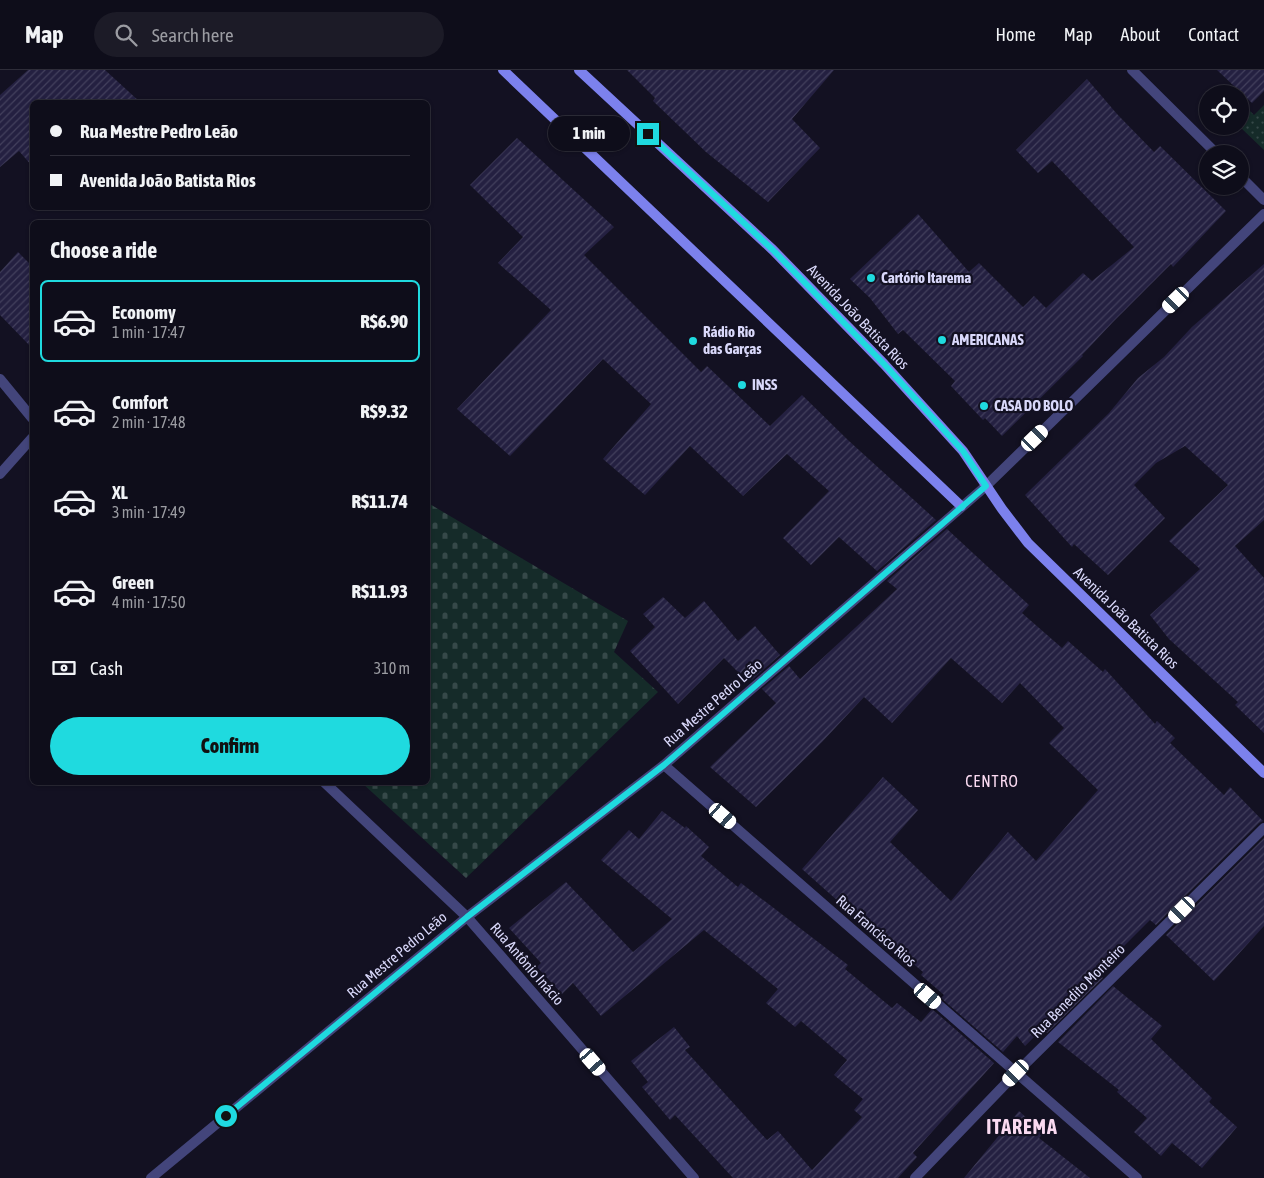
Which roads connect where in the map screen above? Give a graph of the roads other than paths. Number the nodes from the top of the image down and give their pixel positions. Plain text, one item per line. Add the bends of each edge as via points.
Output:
1 (503, 70) edge
2 (579, 70) edge
3 (1132, 70) edge
4 (1208, 145) edge
5 (1249, 185) edge
6 (1264, 200) edge
7 (1264, 214) edge
8 (0, 379) edge
9 (30, 416) edge
10 (30, 440) edge
11 (0, 474) edge
12 (986, 486) junction
13 (960, 506) junction
14 (664, 765) junction
15 (1264, 773) edge
16 (327, 785) edge
17 (1264, 828) edge
18 (467, 917) junction
19 (1016, 1073) junction
20 (151, 1178) edge
21 (694, 1178) edge
22 (915, 1178) edge
23 (1137, 1178) edge

1 - 13 street
2 - 12 street, Avenida João Batista Rios via 780,257 963,451
3 - 4 street
5 - 6 street
7 - 12 street, Rua Mestre Pedro Leão
8 - 9 street
10 - 11 street
12 - 13 street, Rua Mestre Pedro Leão
12 - 15 street, Avenida João Batista Rios via 1028,543
13 - 14 street, Rua Mestre Pedro Leão
14 - 18 street, Rua Mestre Pedro Leão
14 - 19 street, Rua Francisco Rios
16 - 18 street, Rua Antônio Inácio
17 - 19 street, Rua Benedito Monteiro
18 - 20 street, Rua Mestre Pedro Leão
18 - 21 street, Rua Antônio Inácio
19 - 22 street, Rua Benedito Monteiro
19 - 23 street, Rua Francisco Rios

